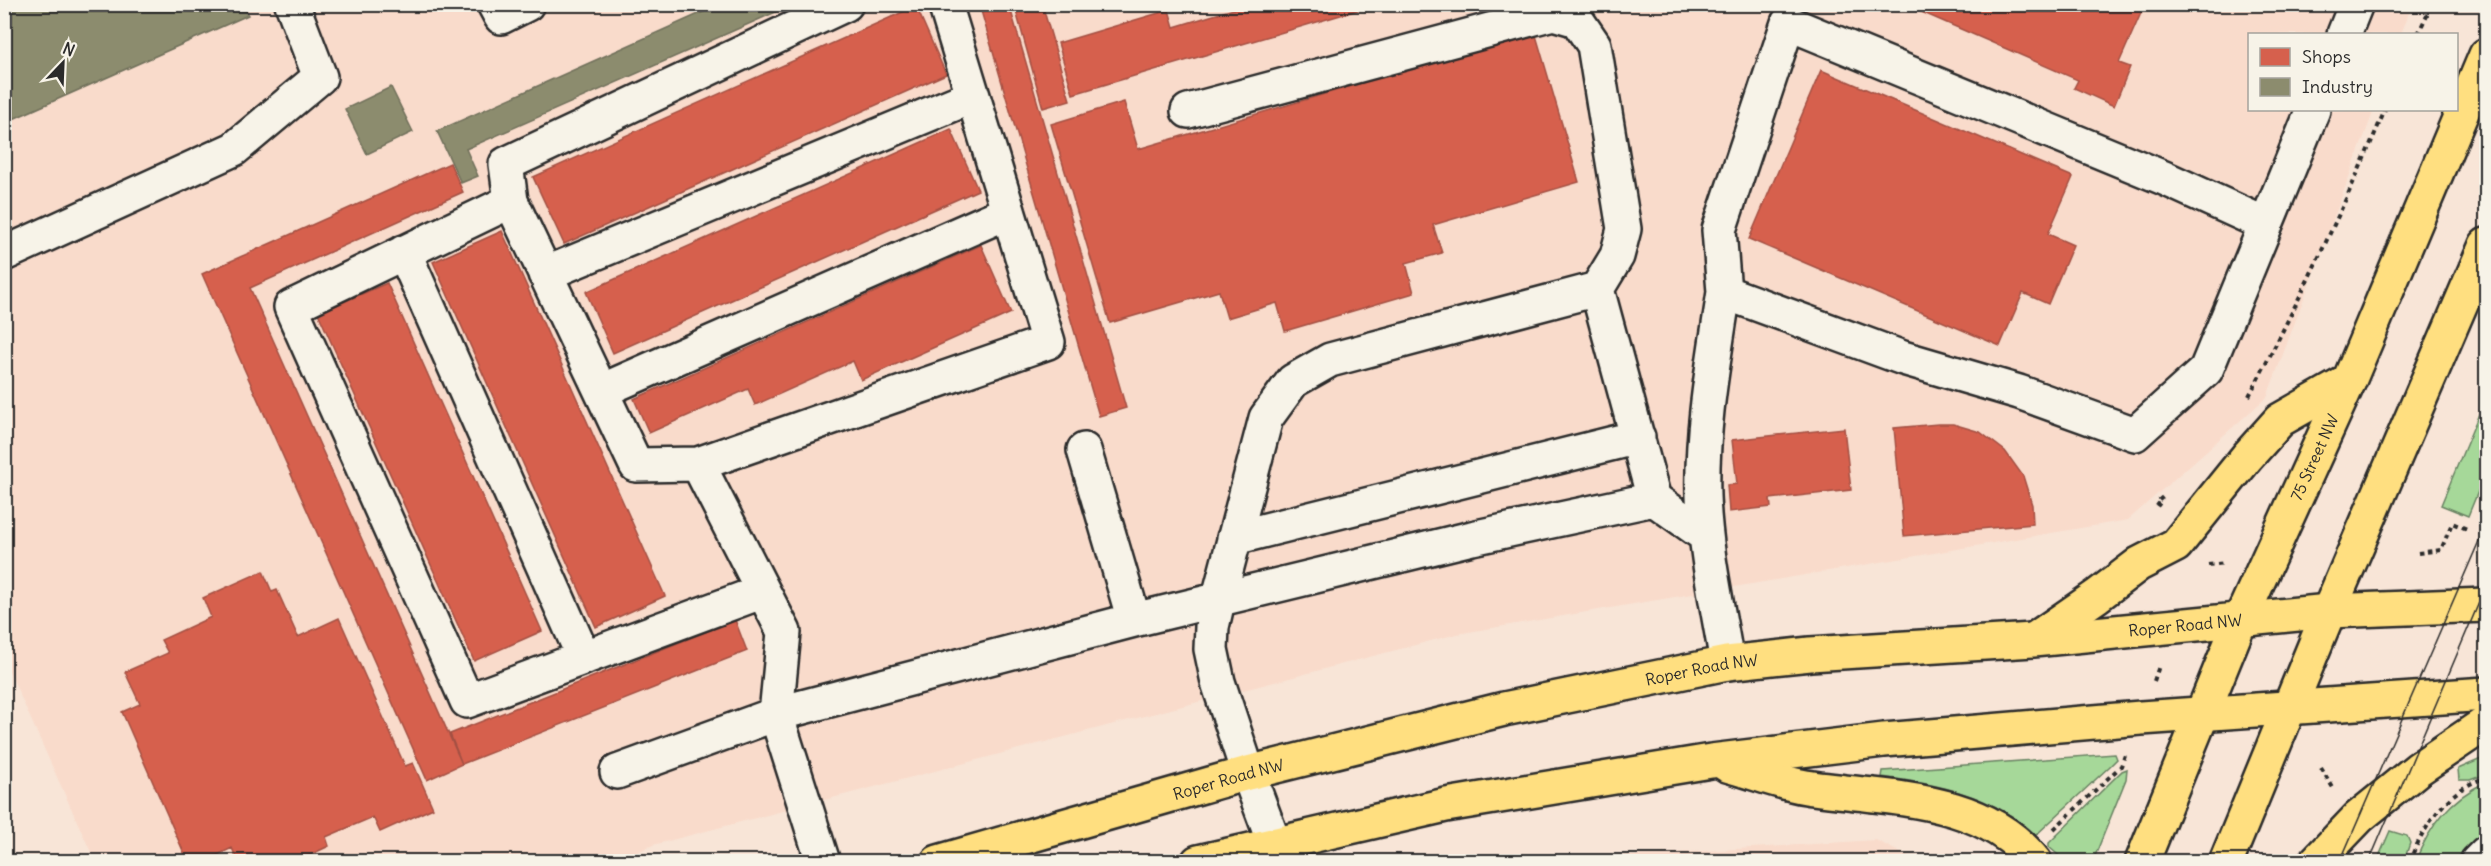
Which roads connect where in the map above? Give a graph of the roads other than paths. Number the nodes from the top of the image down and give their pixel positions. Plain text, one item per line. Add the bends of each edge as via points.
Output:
1 (292, 4) edge
2 (494, 4) edge
3 (527, 4) edge
4 (846, 4) edge
5 (945, 4) edge
6 (2356, 4) edge
7 (2344, 33) edge
8 (2487, 55) edge
9 (973, 96) junction
10 (1188, 111) dead end
11 (2313, 111) edge
12 (511, 201) junction
13 (1008, 212) junction
14 (2265, 224) junction
15 (2487, 245) edge
16 (404, 252) junction
17 (4, 254) edge
18 (545, 274) junction
19 (1598, 289) junction
20 (1724, 292) junction
21 (2349, 381) junction
22 (601, 391) junction
23 (1638, 437) junction
24 (1084, 450) dead end
25 (698, 464) junction
26 (1654, 499) junction
27 (1706, 536) junction
28 (1234, 538) junction
29 (761, 592) junction
30 (1218, 601) junction
31 (2487, 605) edge
32 (2329, 611) junction
33 (1134, 620) junction
34 (2240, 621) junction
35 (2032, 640) junction
36 (584, 658) junction
37 (1727, 663) junction
38 (2487, 694) edge
39 (2289, 706) junction
40 (776, 714) junction
41 (2202, 714) junction
42 (2487, 723) edge
43 (1711, 761) junction
44 (617, 772) dead end
45 (1248, 773) junction
46 (2042, 848) edge
47 (1277, 853) edge
48 (2487, 853) edge
49 (823, 861) edge
50 (938, 861) edge
51 (1198, 861) edge
52 (2142, 861) edge
53 (2226, 861) edge
54 (2316, 861) edge
55 (2477, 861) edge

1 - 17 lane via 320,77 234,149
2 - 3 lane via 501,17
4 - 12 lane via 506,164
5 - 9 lane
6 - 7 lane
8 - 21 main road, 75 Street NW
9 - 13 lane
9 - 18 lane
10 - 19 lane via 1552,14 1577,20 1594,45 1624,229 1617,256
11 - 14 lane
12 - 16 lane
12 - 18 lane
13 - 22 lane
13 - 25 lane via 1048,342
14 - 20 lane via 2206,370 2135,434 2019,392 1903,358
14 - 20 lane via 2153,173 1788,23 1719,230
15 - 32 main road
16 - 36 lane
16 - 36 lane via 291,307 467,701
18 - 22 lane
19 - 23 lane
19 - 28 lane via 1330,360 1293,381 1266,418
20 - 27 lane via 1708,402 1704,461
21 - 34 main road, 75 Street NW
21 - 35 main road via 2280,420 2176,544 2139,564
22 - 25 lane via 636,465
23 - 26 lane
23 - 28 lane
24 - 33 lane
25 - 29 lane
26 - 27 lane
26 - 30 lane via 1472,538
27 - 37 lane
28 - 30 lane
29 - 36 lane
29 - 40 lane via 784,632
30 - 33 lane
30 - 45 lane via 1211,649
31 - 32 main road, Roper Road NW
32 - 34 main road, Roper Road NW
32 - 39 main road
33 - 40 lane
34 - 35 main road, Roper Road NW
34 - 41 main road, 75 Street NW
35 - 37 main road, Roper Road NW
37 - 45 main road, Roper Road NW via 1504,709
38 - 39 main road
39 - 41 main road
39 - 53 main road
40 - 44 lane
40 - 49 lane
41 - 43 main road via 1884,740
41 - 52 main road, 75 Street NW
42 - 54 main road via 2418,769 2359,817
43 - 46 main road via 1805,787 1891,796 1947,808
43 - 47 main road via 1446,805
45 - 47 lane
45 - 50 main road, Roper Road NW
47 - 51 main road
48 - 55 lane

